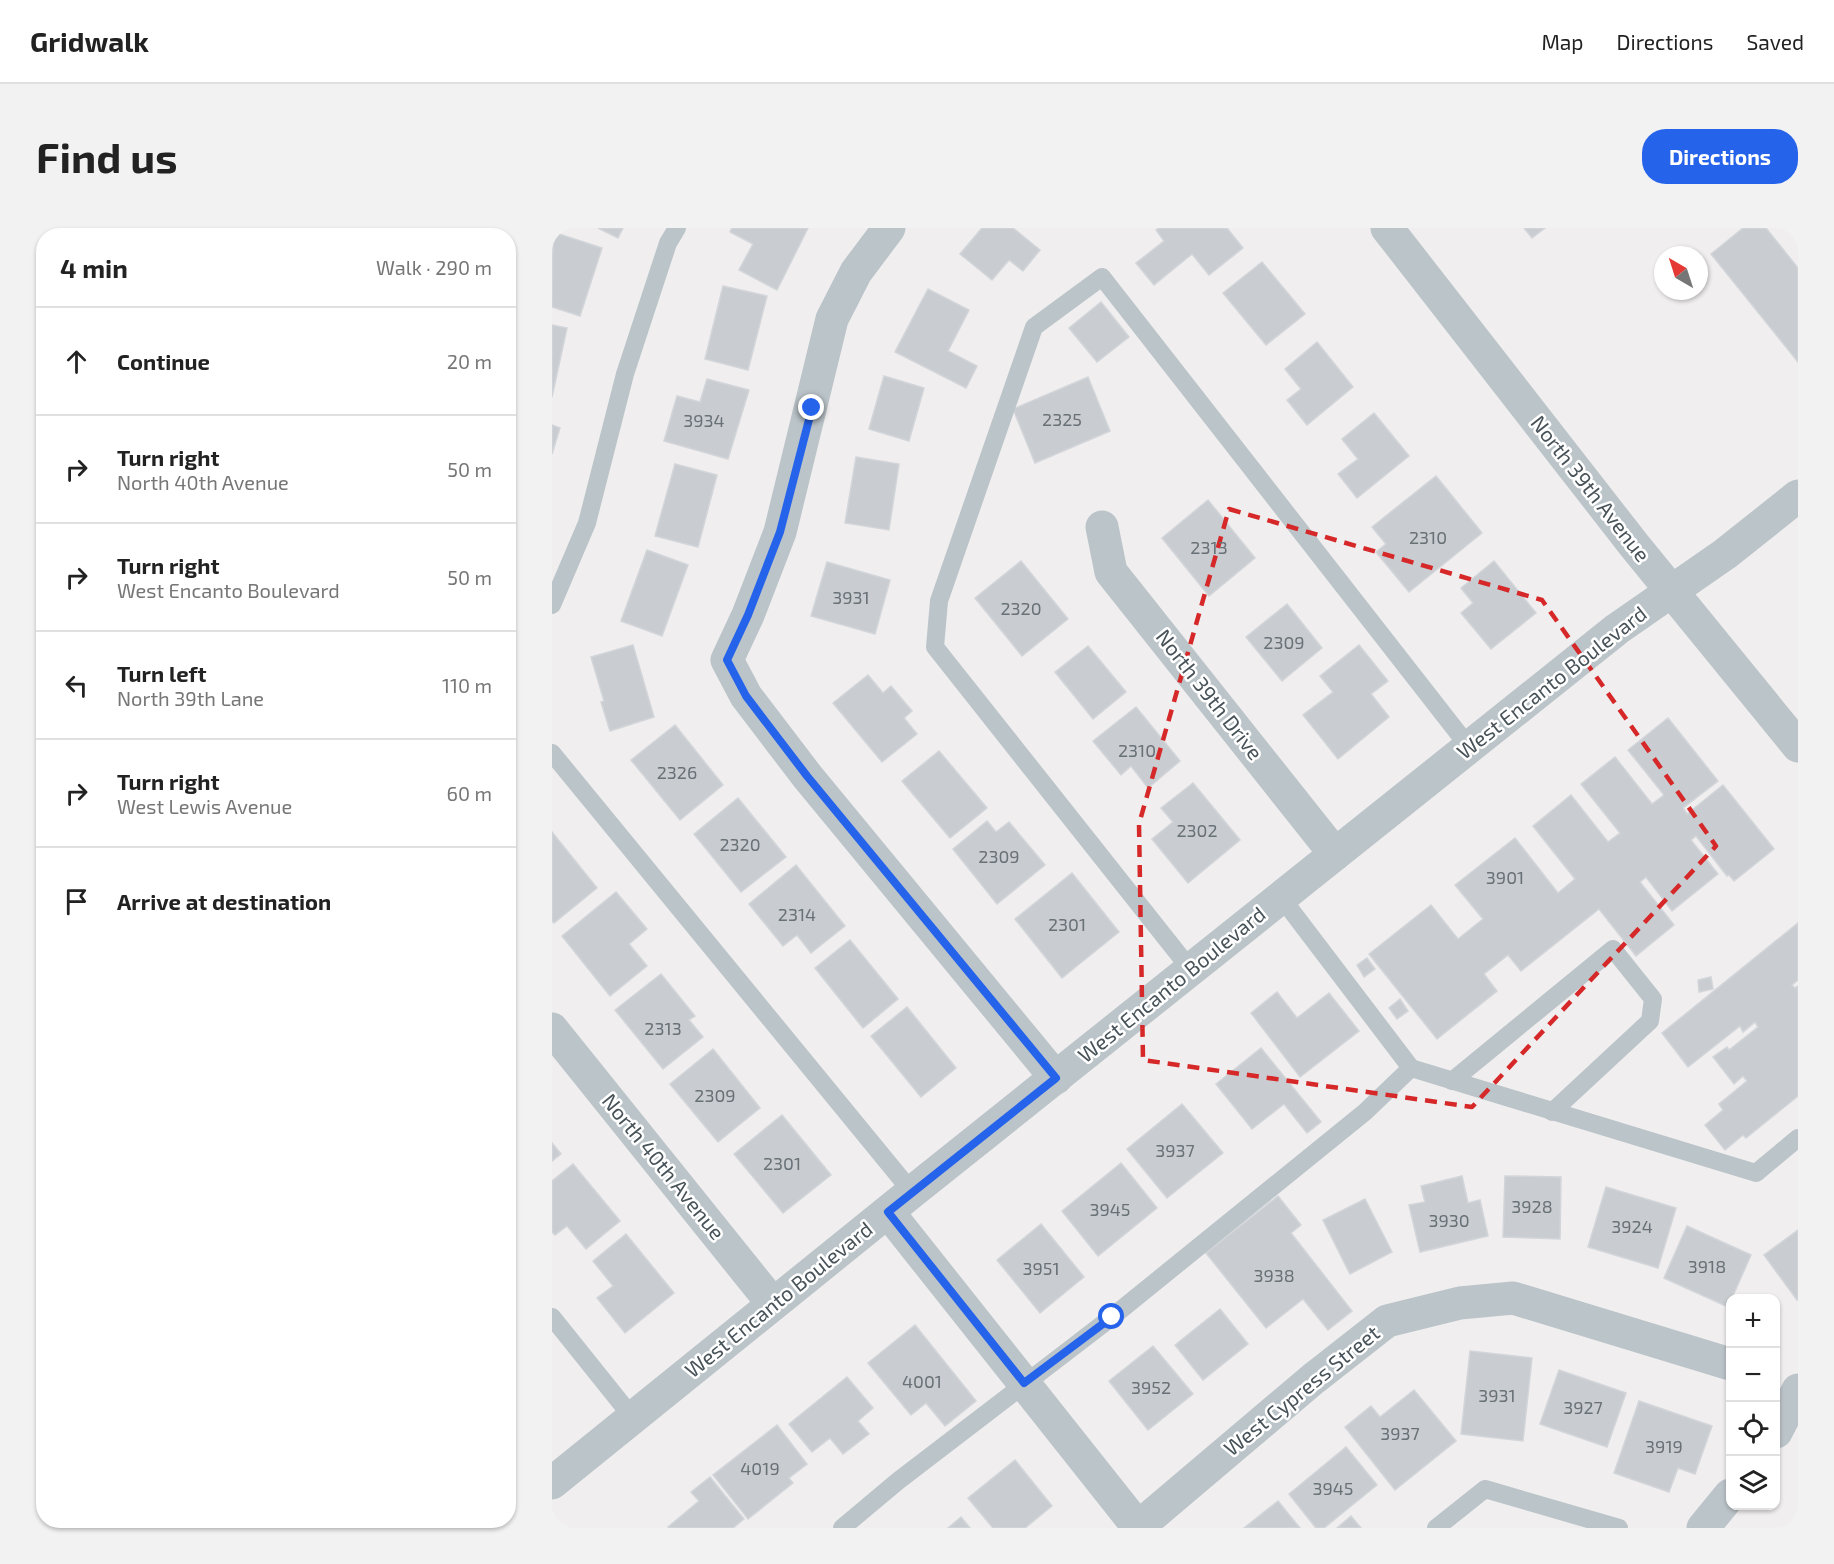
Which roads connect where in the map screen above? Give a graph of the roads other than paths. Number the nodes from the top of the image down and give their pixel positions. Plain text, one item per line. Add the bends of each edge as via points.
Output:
1 (677, 228) edge
2 (889, 228) edge
3 (1387, 228) edge
4 (1798, 496) edge
5 (1102, 527) dead end
6 (1672, 591) junction
7 (552, 605) edge
8 (1798, 746) edge
9 (1469, 747) junction
10 (552, 753) edge
11 (1335, 854) junction
12 (1281, 897) junction
13 (1191, 970) junction
14 (552, 1029) edge
15 (1410, 1068) junction
16 (1056, 1078) junction
17 (1452, 1081) junction
18 (1552, 1112) junction
19 (1798, 1138) edge
20 (900, 1202) junction
21 (773, 1304) junction
22 (552, 1317) edge
23 (1726, 1362) edge
24 (1780, 1382) edge
25 (1024, 1383) junction
26 (1798, 1389) edge
27 (633, 1418) junction
28 (1780, 1424) edge
29 (552, 1483) edge
30 (1726, 1501) edge
31 (842, 1528) edge
32 (1138, 1528) edge
33 (1436, 1528) edge
34 (1619, 1528) edge
35 (1702, 1528) edge

1 - 7 lane via 668,243 625,374 587,523
2 - 16 street via 856,272 832,319 780,532 727,660 746,696 807,776
3 - 6 street, North 39th Avenue
4 - 6 street, West Encanto Boulevard
5 - 11 street, North 39th Drive via 1111,572
6 - 8 street, North 39th Avenue
6 - 9 street, West Encanto Boulevard via 1617,629
9 - 11 street, West Encanto Boulevard
9 - 13 lane via 1102,277 1034,327 939,601 935,647
10 - 20 lane
11 - 12 street, West Encanto Boulevard
12 - 13 street, West Encanto Boulevard
12 - 15 lane
13 - 16 street, West Encanto Boulevard
14 - 21 street, North 40th Avenue
15 - 17 lane
15 - 25 lane via 1356,1119 1112,1317
16 - 20 street, West Encanto Boulevard
17 - 18 lane
17 - 18 lane via 1613,949 1653,999 1650,1021
18 - 19 lane via 1756,1173
20 - 21 street, West Encanto Boulevard
20 - 25 street
21 - 27 street, West Encanto Boulevard
22 - 27 lane
23 - 32 street, West Cypress Street via 1513,1298 1460,1303 1387,1321
24 - 26 street
25 - 31 lane
25 - 32 street
26 - 28 street
27 - 29 street, West Encanto Boulevard
30 - 35 street
33 - 34 lane via 1485,1489

